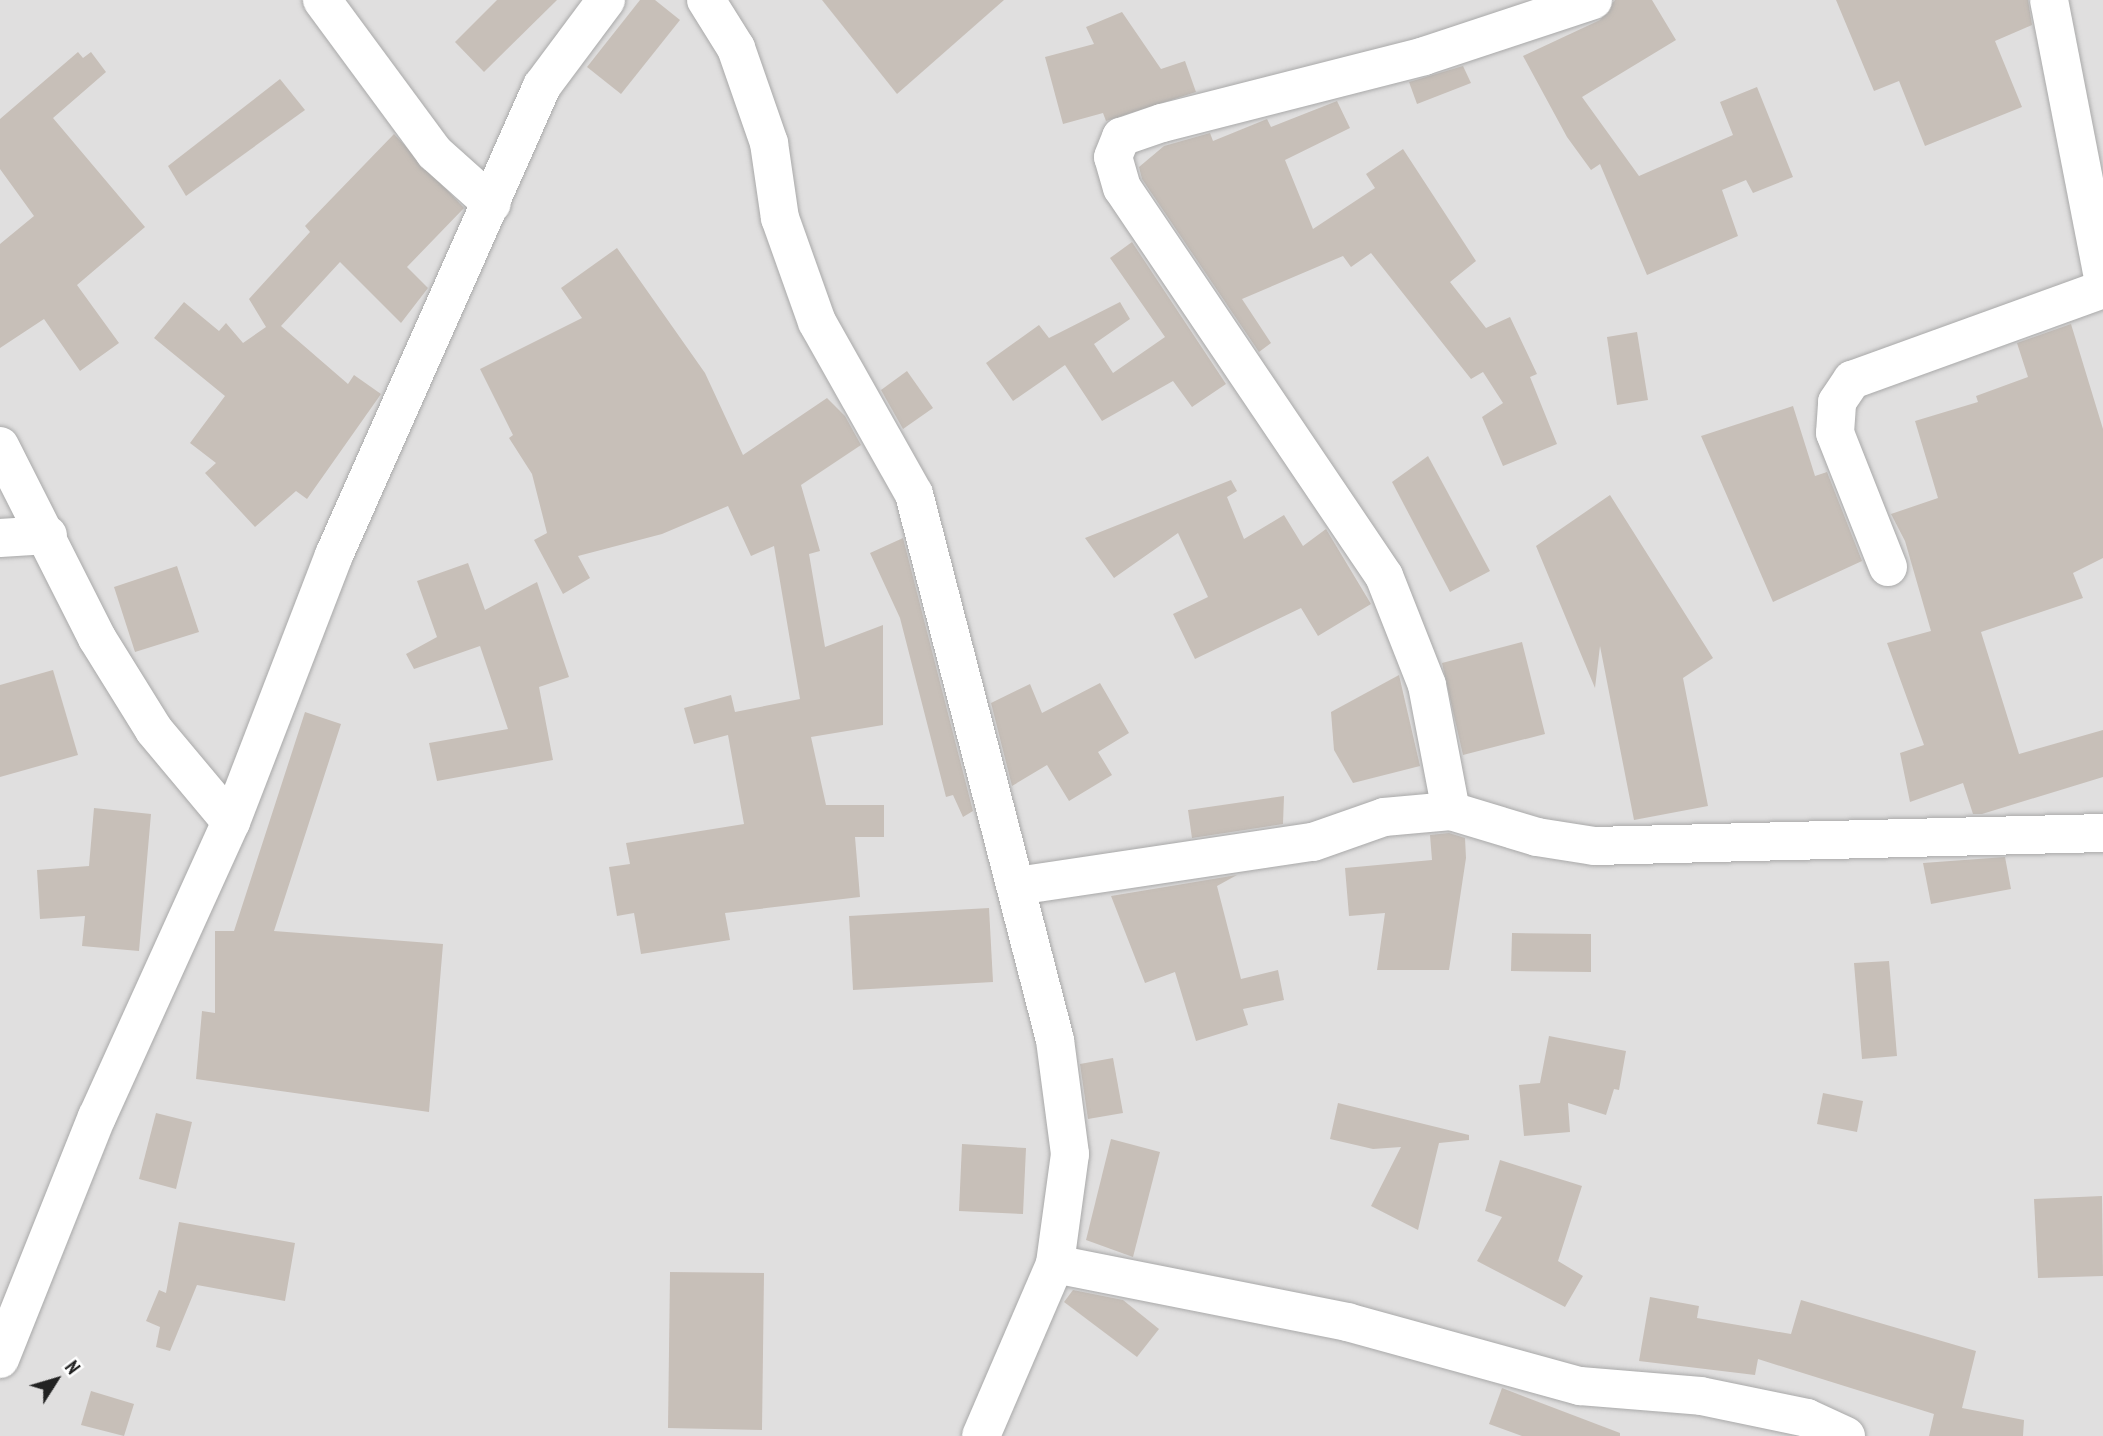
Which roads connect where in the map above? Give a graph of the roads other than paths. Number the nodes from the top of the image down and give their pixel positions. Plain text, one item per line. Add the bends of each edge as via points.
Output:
1 (322, 0) edge
2 (606, 0) edge
3 (706, 0) edge
4 (1593, 0) edge
5 (2049, 0) edge
6 (492, 204) junction
7 (2103, 278) edge
8 (2103, 289) edge
9 (0, 446) edge
10 (48, 535) junction
11 (0, 538) edge
12 (1888, 567) dead end
13 (1451, 811) junction
14 (231, 822) junction
15 (2103, 833) edge
16 (1017, 886) junction
17 (1055, 1264) junction
18 (0, 1359) edge
19 (1804, 1427) edge
20 (981, 1436) edge
21 (1846, 1436) edge

1 - 6 street via 435,153
2 - 6 street via 542,86
3 - 16 street via 736,48 765,132 780,218 817,322 915,494
4 - 13 street via 1424,56 1162,123 1121,137 1113,157 1122,188 1384,576 1427,685
5 - 7 street
6 - 14 street via 334,555
8 - 12 street via 1852,380 1837,402 1835,433
9 - 10 street
10 - 11 street
10 - 14 street via 97,638 154,730
13 - 15 street via 1537,837 1594,846
13 - 16 street via 1384,817 1313,842
14 - 18 street via 97,1117
16 - 17 street via 1055,1040 1070,1154
17 - 19 street via 1347,1322 1580,1386 1701,1396
17 - 20 street
19 - 21 street

